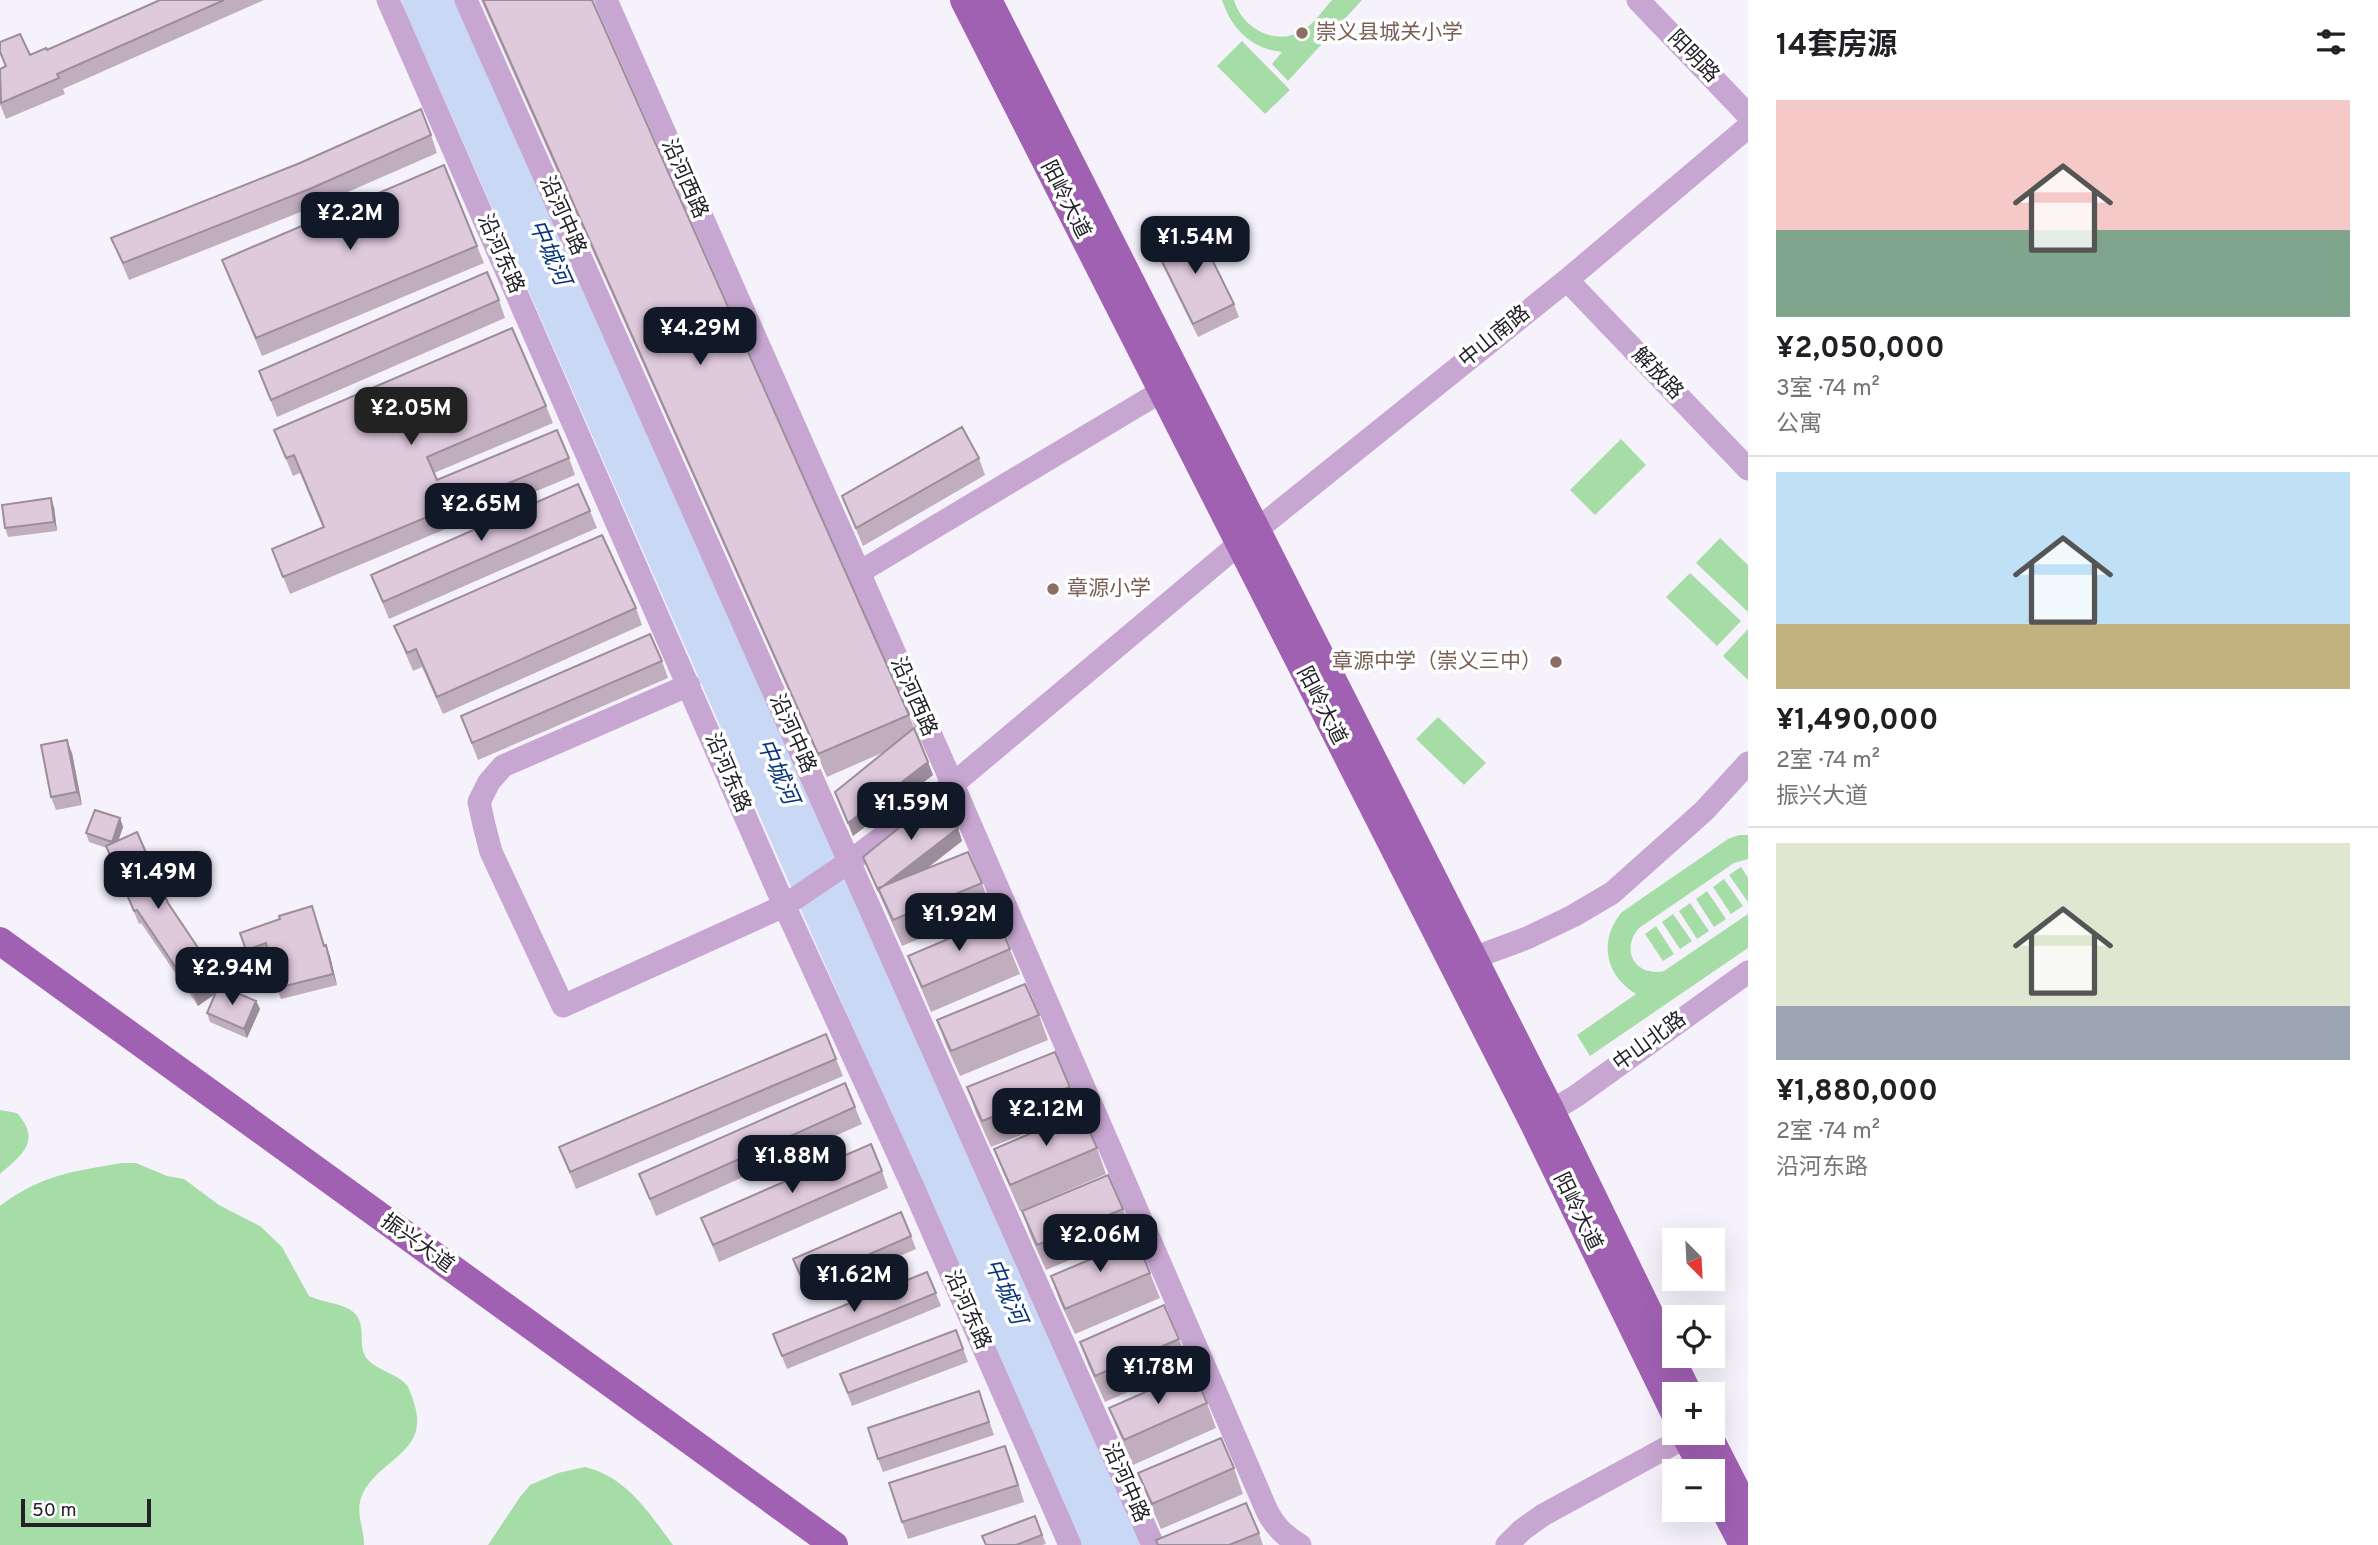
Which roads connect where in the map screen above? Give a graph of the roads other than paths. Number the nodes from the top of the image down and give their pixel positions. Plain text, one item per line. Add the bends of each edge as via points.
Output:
1 (388, 0) edge
2 (466, 0) edge
3 (606, 0) edge
4 (964, 0) edge
5 (988, 0) edge
6 (1638, 0) edge
7 (1748, 115) edge
8 (1748, 127) edge
9 (1567, 280) junction
10 (1162, 391) junction
11 (1748, 469) edge
12 (1248, 537) junction
13 (858, 573) junction
14 (689, 685) junction
15 (1748, 763) edge
16 (952, 785) junction
17 (842, 867) junction
18 (793, 900) junction
19 (0, 941) edge
20 (0, 956) edge
21 (1473, 958) junction
22 (1748, 972) edge
23 (1551, 1111) junction
24 (1664, 1382) edge
25 (1683, 1382) edge
26 (1662, 1444) edge
27 (1699, 1445) edge
28 (1725, 1511) edge
29 (1748, 1513) edge
30 (813, 1545) edge
31 (834, 1545) edge
32 (1070, 1545) edge
33 (1153, 1545) edge
34 (1300, 1545) edge
35 (1507, 1545) edge
36 (1743, 1545) edge

1 - 14 street, 沿河东路
2 - 17 street, 沿河中路
3 - 13 street, 沿河西路
4 - 10 main road, 阳岭大道
5 - 12 main road, 阳岭大道
6 - 7 street, 阳明路
8 - 9 street, 中山南路
9 - 11 street, 解放路
9 - 12 street, 中山南路
10 - 12 main road, 阳岭大道
10 - 13 street
12 - 16 street, 中山南路
12 - 21 main road, 阳岭大道
12 - 24 main road, 阳岭大道
13 - 16 street, 沿河西路
14 - 18 street, 沿河东路
14 - 18 street, 中山南路 via 503,766 479,802 491,852 564,1006
15 - 21 street via 1703,811 1612,893 1527,938
16 - 17 street, 中山南路
16 - 34 street, 沿河西路 via 1267,1511 1273,1524
17 - 18 street, 中山南路
17 - 33 street, 沿河中路
18 - 32 street, 沿河东路
19 - 31 main road, 振兴大道
20 - 30 main road, 振兴大道
21 - 23 main road, 阳岭大道
22 - 23 street, 中山北路
23 - 25 main road, 阳岭大道
26 - 35 street via 1543,1515
27 - 29 main road, 阳岭大道
28 - 36 main road

